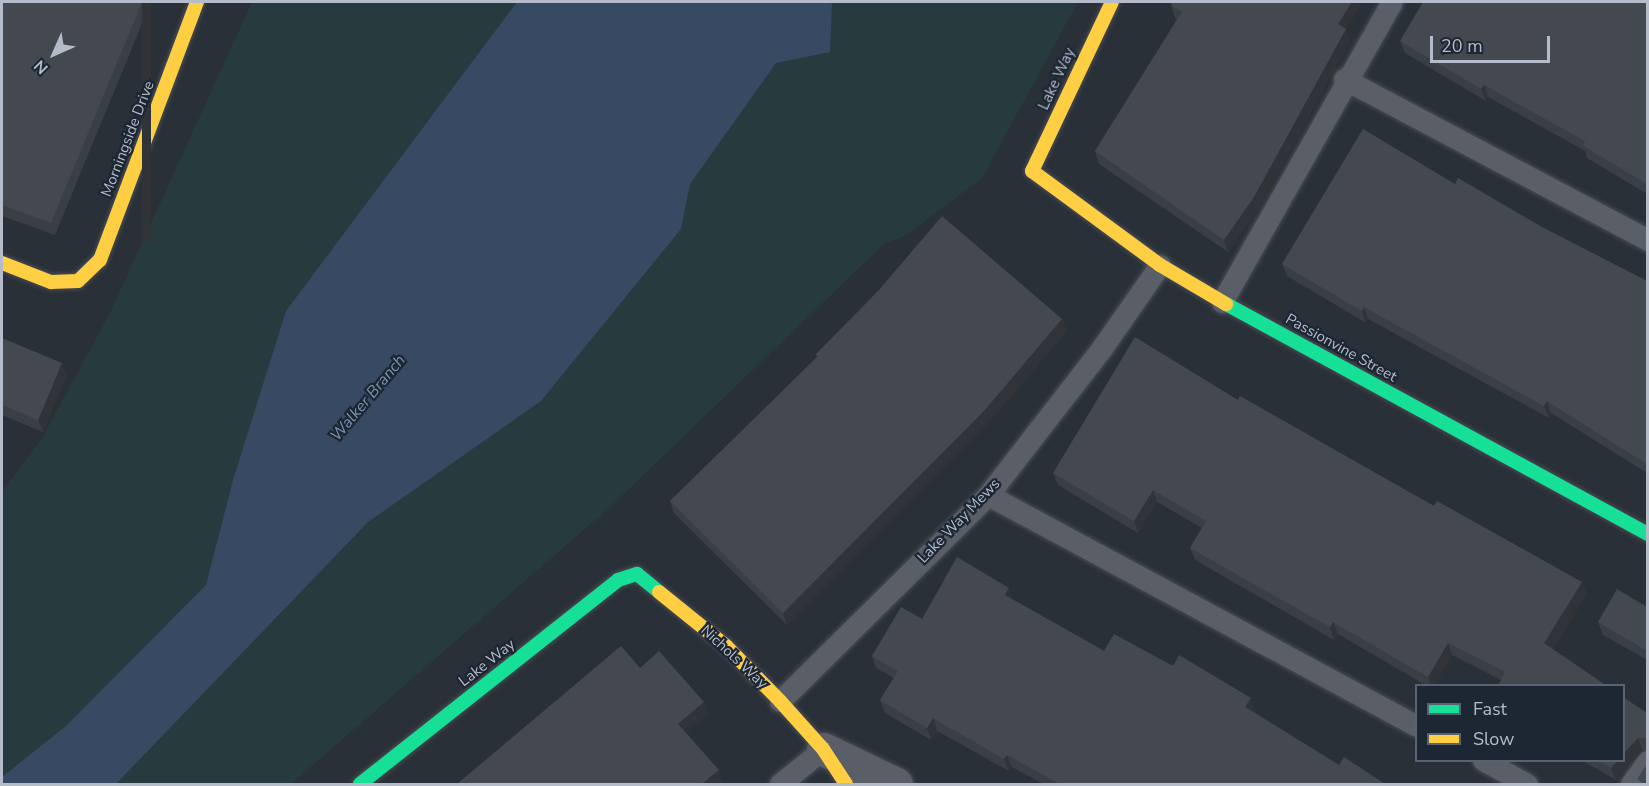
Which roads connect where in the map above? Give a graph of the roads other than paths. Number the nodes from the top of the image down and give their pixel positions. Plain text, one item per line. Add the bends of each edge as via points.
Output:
1 (197, 2) edge
2 (1112, 2) edge
3 (1392, 2) edge
4 (1344, 79) junction
5 (1032, 171) joint
6 (1647, 240) edge
7 (2, 263) edge
8 (1160, 265) junction
9 (1222, 302) junction
10 (988, 495) junction
11 (1647, 534) edge
12 (637, 574) joint
13 (780, 701) junction
14 (1415, 724) edge
15 (823, 749) junction
16 (1647, 761) edge
17 (1487, 762) edge
18 (360, 784) edge
19 (780, 784) edge
20 (846, 784) edge
21 (896, 784) edge
22 (1527, 784) edge
23 (1631, 784) edge

1 - 7 street, Morningside Drive via 100,260 78,281 51,282
2 - 5 street, Lake Way
3 - 4 lane
4 - 6 lane
4 - 9 lane
5 - 8 street, Passionvine Street
8 - 9 street, Passionvine Street
8 - 10 lane, Lake Way Mews via 1102,348
9 - 11 street, Passionvine Street
10 - 13 lane, Lake Way Mews
10 - 14 lane
12 - 13 street, Nichols Way via 726,646
12 - 18 street, Lake Way via 618,580
13 - 15 street, Nichols Way
15 - 19 lane
15 - 20 street, Nichols Way
15 - 21 street, Nichols Way
16 - 23 lane
17 - 22 lane

